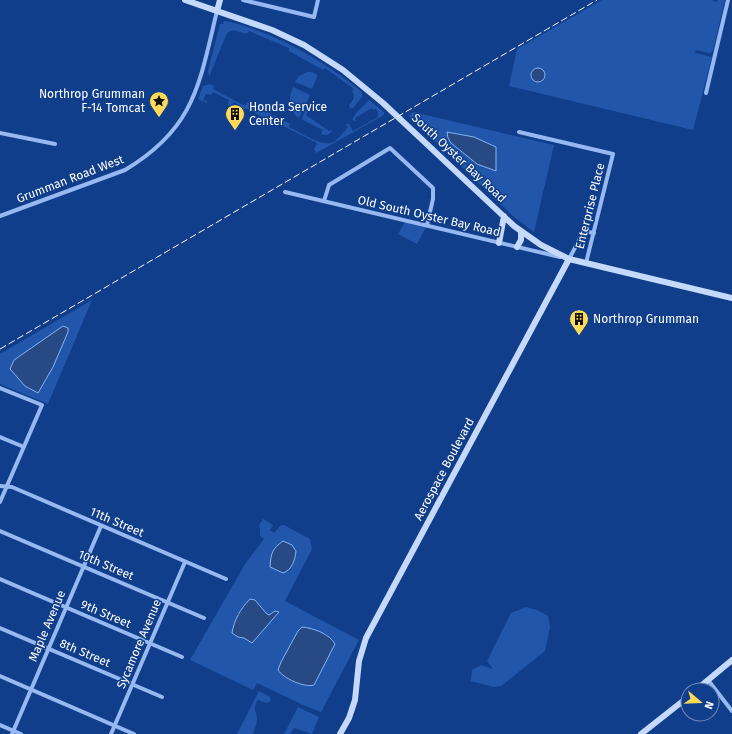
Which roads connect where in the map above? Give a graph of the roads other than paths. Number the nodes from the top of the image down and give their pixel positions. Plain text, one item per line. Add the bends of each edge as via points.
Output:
1 (185, 0) edge
2 (220, 0) edge
3 (243, 0) edge
4 (318, 0) edge
5 (728, 0) edge
6 (217, 11) junction
7 (706, 93) dead end
8 (519, 132) dead end
9 (0, 133) edge
10 (55, 144) dead end
11 (285, 192) dead end
12 (324, 201) junction
13 (0, 216) edge
14 (504, 216) junction
15 (427, 225) junction
16 (521, 231) junction
17 (594, 233) junction
18 (499, 243) junction
19 (517, 247) junction
20 (569, 259) junction
21 (586, 263) junction
22 (732, 298) edge
23 (0, 388) edge
24 (0, 437) edge
25 (24, 447) junction
26 (0, 486) edge
27 (6, 487) junction
28 (0, 502) edge
29 (101, 526) junction
30 (0, 531) edge
31 (185, 562) junction
32 (84, 567) junction
33 (226, 579) dead end
34 (0, 580) edge
35 (167, 602) junction
36 (66, 608) junction
37 (204, 618) dead end
38 (0, 628) edge
39 (150, 644) junction
40 (49, 649) junction
41 (182, 657) dead end
42 (732, 660) edge
43 (0, 676) edge
44 (708, 680) junction
45 (706, 682) edge
46 (132, 684) junction
47 (31, 690) junction
48 (162, 697) dead end
49 (680, 703) edge
50 (732, 711) edge
51 (0, 725) edge
52 (115, 726) junction
53 (13, 732) edge
54 (21, 734) edge
55 (111, 734) edge
56 (134, 734) edge
57 (340, 734) edge
58 (641, 734) edge

1 - 6 main road, South Oyster Bay Road
2 - 6 main road
3 - 4 street via 314,17
5 - 7 street
6 - 13 street, Grumman Road West via 194,96 180,122 155,150 125,170
6 - 14 main road, South Oyster Bay Road via 286,36 343,70 384,102
8 - 17 street, Enterprise Place via 613,154
9 - 10 street
11 - 12 street, Old South Oyster Bay Road
12 - 15 street, Old South Oyster Bay Road
12 - 15 street via 329,185 390,148 433,188
14 - 16 main road, South Oyster Bay Road
14 - 18 main road
15 - 18 street, Old South Oyster Bay Road
16 - 19 main road via 521,240
16 - 20 main road, South Oyster Bay Road via 541,245
17 - 20 street, Aerospace Boulevard via 584,231
17 - 21 street, Enterprise Place
18 - 19 street, Old South Oyster Bay Road
19 - 20 street, Old South Oyster Bay Road
20 - 21 main road, South Oyster Bay Road
20 - 57 main road, Aerospace Boulevard via 366,638 359,662 355,700
21 - 22 main road, South Oyster Bay Road
23 - 25 street via 42,405
24 - 25 street
25 - 27 street
26 - 27 street, 11th Street
27 - 28 street
27 - 29 street, 11th Street via 12,487
29 - 31 street, 11th Street
29 - 32 street, Maple Avenue
30 - 32 street, 10th Street
31 - 33 street, 11th Street
31 - 35 street, Sycamore Avenue
32 - 35 street, 10th Street
32 - 36 street, Maple Avenue
34 - 36 street, 9th Street
35 - 37 street, 10th Street
35 - 39 street, Sycamore Avenue
36 - 39 street, 9th Street
36 - 40 street, Maple Avenue
38 - 40 street, 8th Street
39 - 41 street, 9th Street
39 - 46 street, Sycamore Avenue
40 - 46 street, 8th Street
40 - 47 street, Maple Avenue
42 - 44 main road
43 - 47 street
44 - 45 main road
44 - 50 street
46 - 48 street, 8th Street
46 - 52 street, Sycamore Avenue
47 - 52 street
47 - 53 street, Maple Avenue
49 - 58 main road
51 - 53 street
52 - 55 street, Sycamore Avenue
52 - 56 street
53 - 54 street

